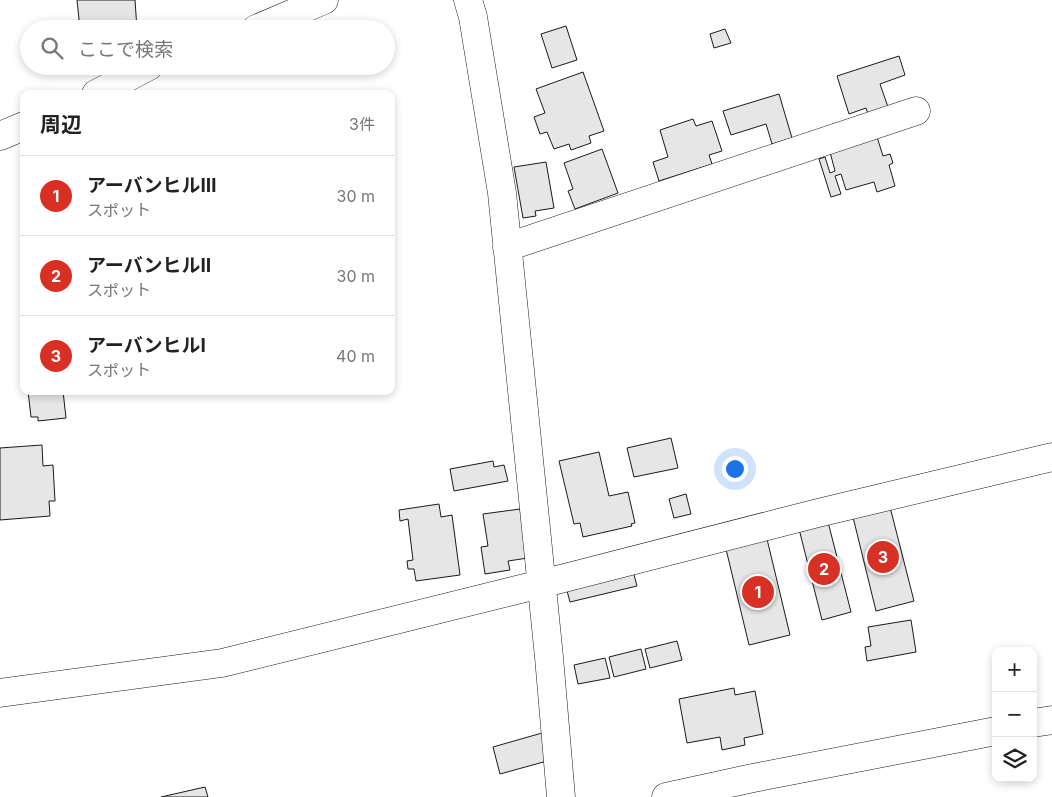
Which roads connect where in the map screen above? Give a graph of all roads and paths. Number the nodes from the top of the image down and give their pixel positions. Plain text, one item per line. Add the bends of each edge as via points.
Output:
1 (324, 0) edge
2 (468, 0) edge
3 (277, 20) edge
4 (132, 75) edge
5 (104, 90) edge
6 (916, 111) dead end
7 (20, 128) edge
8 (0, 136) edge
9 (507, 247) junction
10 (1052, 457) edge
11 (541, 584) junction
12 (0, 693) edge
13 (1052, 720) edge
14 (1037, 722) edge
15 (992, 732) edge
16 (561, 797) edge
17 (666, 797) edge

1 - 3 street
2 - 9 street via 502,193
4 - 5 street
6 - 9 street
7 - 8 street
9 - 11 street
10 - 11 street
11 - 12 street via 222,663
11 - 16 street
13 - 14 street
15 - 17 street

